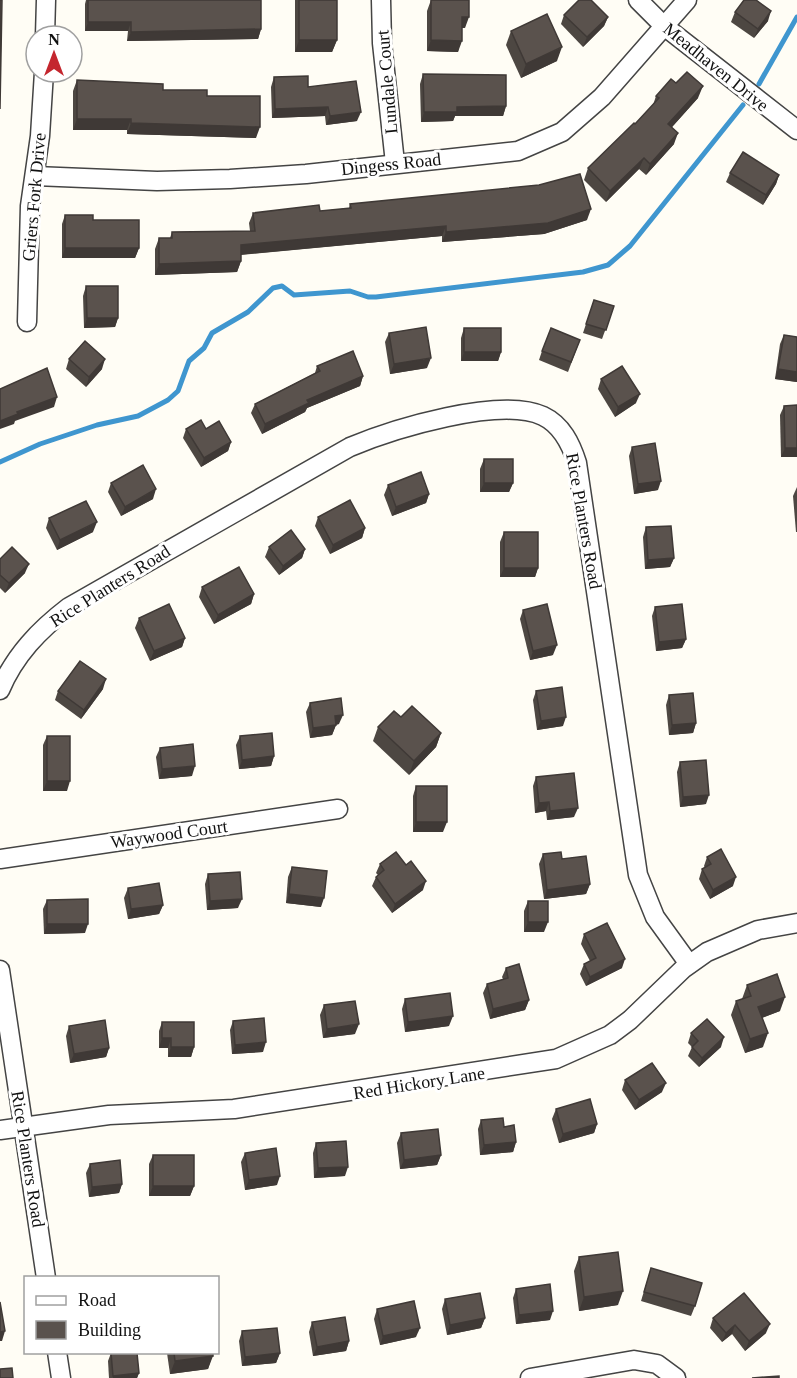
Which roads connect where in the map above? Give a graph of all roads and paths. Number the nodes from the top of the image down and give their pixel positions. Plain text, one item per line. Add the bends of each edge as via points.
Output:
1 (46, 0) edge
2 (381, 0) edge
3 (638, 0) edge
4 (687, 0) edge
5 (45, 24) edge
6 (664, 26) junction
7 (43, 84) edge
8 (797, 130) edge
9 (394, 163) junction
10 (35, 176) junction
11 (27, 322) dead end
12 (0, 690) edge
13 (338, 808) dead end
14 (0, 859) edge
15 (797, 923) edge
16 (689, 964) junction
17 (0, 970) edge
18 (23, 1126) junction
19 (0, 1130) edge
20 (46, 1276) edge
21 (57, 1354) edge
22 (61, 1378) edge
23 (530, 1378) edge
24 (676, 1378) edge

1 - 5 street
2 - 9 street, Lundale Court
3 - 6 street, Meadhaven Drive
4 - 6 street, Dingess Road
6 - 8 street, Meadhaven Drive
6 - 9 street, Dingess Road via 602,97 562,132 518,151
7 - 10 street, Griers Fork Drive
9 - 10 street, Dingess Road via 220,179 157,181
10 - 11 street, Griers Fork Drive via 30,206
12 - 16 street, Rice Planters Road via 36,634 69,607 350,447 388,431 457,415 530,412 544,417 563,433 577,463 638,875 655,916
13 - 14 street, Waywood Court
15 - 16 street, Red Hickory Lane via 737,937
16 - 18 street, Red Hickory Lane via 610,1035 556,1059 234,1109 109,1115
17 - 18 street, Rice Planters Road
18 - 19 street, Red Hickory Lane
18 - 20 street, Rice Planters Road
21 - 22 street
23 - 24 street via 634,1360 657,1364

